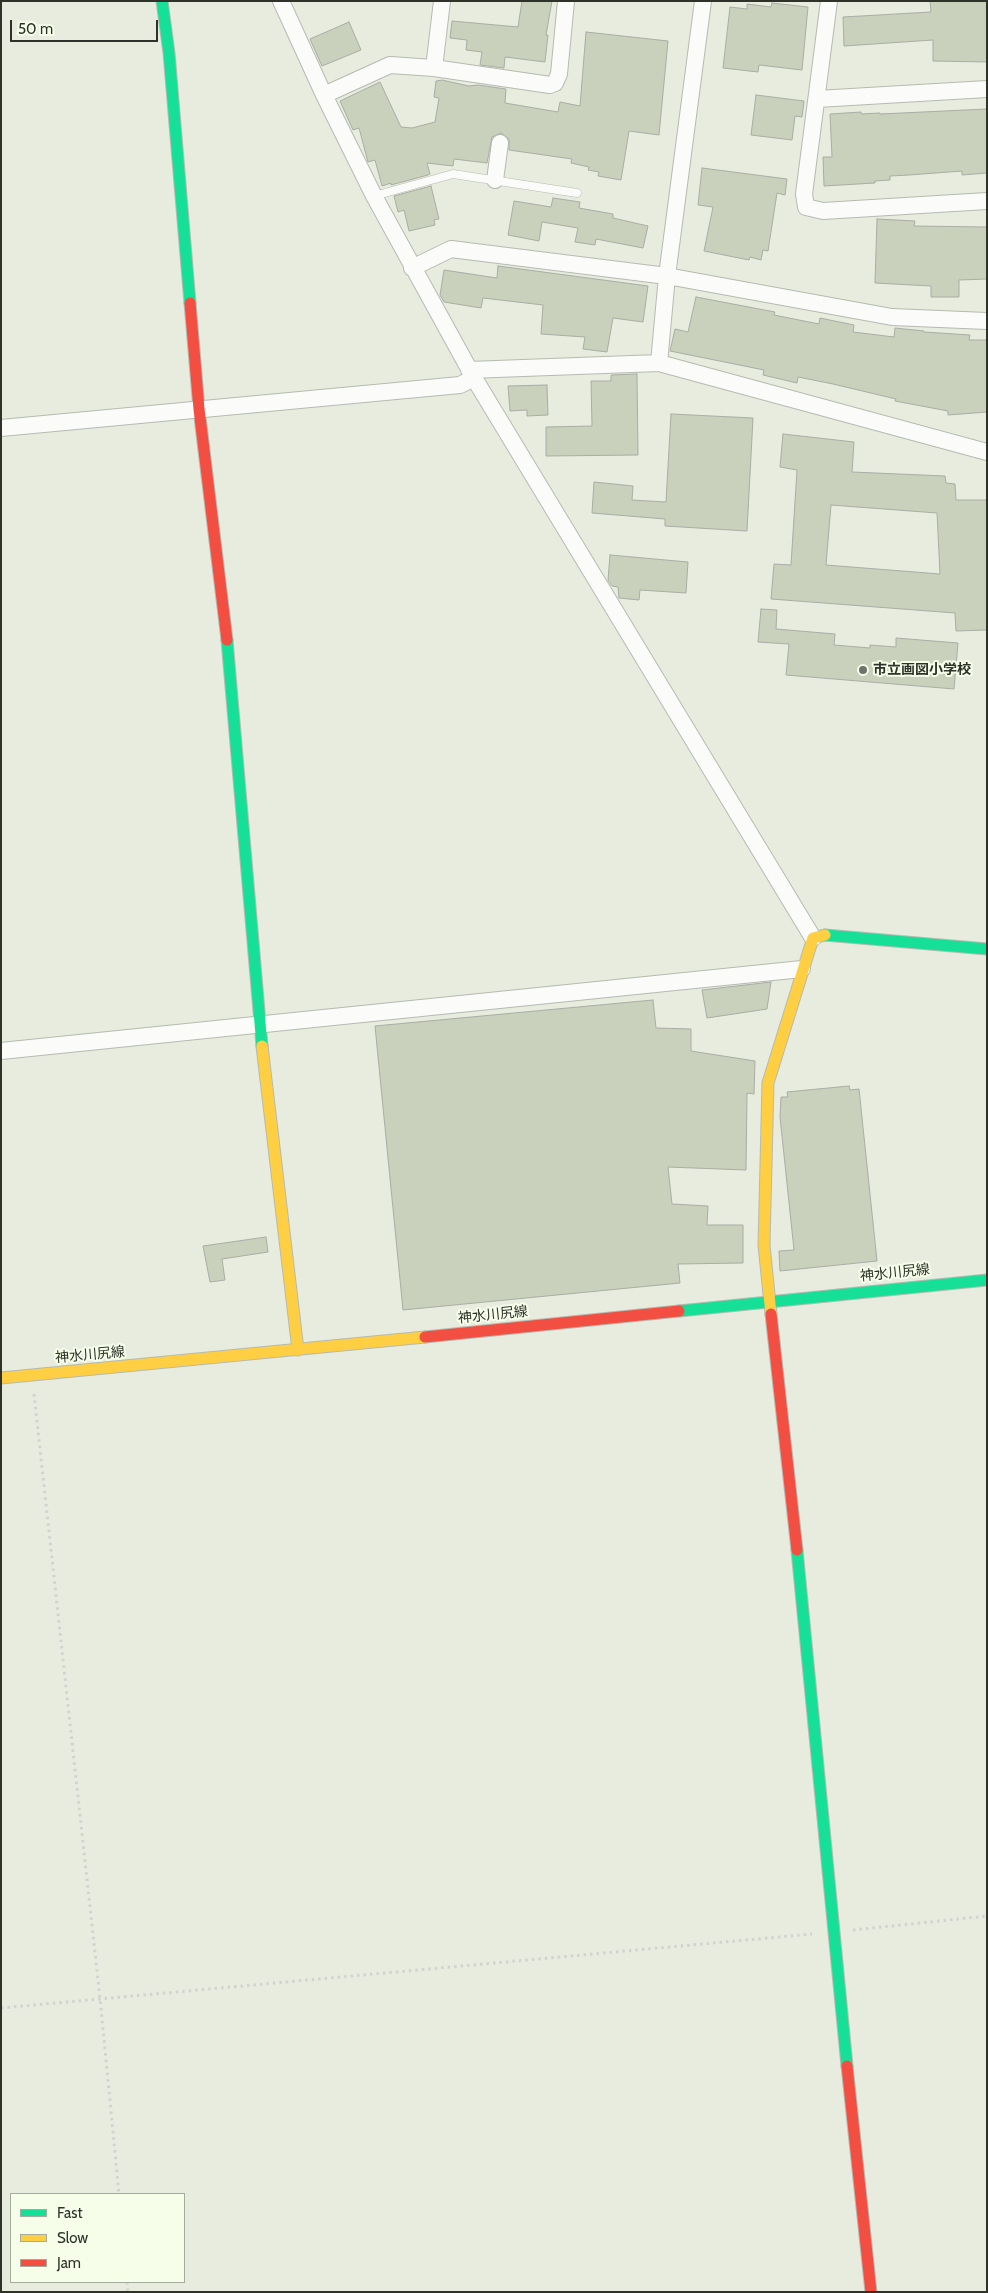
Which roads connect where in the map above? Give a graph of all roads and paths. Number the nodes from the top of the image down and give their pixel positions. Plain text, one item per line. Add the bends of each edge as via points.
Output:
1 (162, 1) edge
2 (281, 1) edge
3 (442, 1) edge
4 (566, 1) edge
5 (703, 1) edge
6 (828, 1) edge
7 (434, 68) junction
8 (987, 89) edge
9 (324, 95) junction
10 (816, 98) junction
11 (500, 143) dead end
12 (495, 180) junction
13 (577, 194) dead end
14 (374, 196) junction
15 (987, 201) edge
16 (412, 268) junction
17 (667, 276) junction
18 (987, 321) edge
19 (659, 363) junction
20 (472, 374) junction
21 (199, 410) junction
22 (1, 428) edge
23 (987, 452) edge
24 (813, 938) junction
25 (987, 949) edge
26 (802, 969) junction
27 (259, 1024) junction
28 (1, 1051) edge
29 (987, 1280) edge
30 (770, 1302) junction
31 (298, 1350) junction
32 (32, 1375) junction
33 (1, 1378) edge
34 (987, 1916) edge
35 (833, 1932) junction
36 (100, 1998) junction
37 (1, 2008) edge
38 (119, 2193) edge
39 (871, 2292) edge

1 - 21 street
2 - 9 street
3 - 7 street
4 - 7 street via 559,74 555,83 544,86
5 - 17 street
6 - 10 street
7 - 9 street via 390,65
8 - 10 street
9 - 14 street
10 - 15 street via 804,194 806,207 823,211
11 - 12 street
12 - 13 lane
12 - 14 lane via 453,174
14 - 16 street
16 - 17 street via 451,249
16 - 20 street
17 - 18 street via 892,317
17 - 19 street
19 - 20 street
19 - 23 street
20 - 21 street via 460,385
20 - 24 street
21 - 22 street
21 - 27 street via 226,630
24 - 25 street via 829,934
24 - 26 street
26 - 27 street
26 - 30 street via 768,1083 764,1245
27 - 28 street
27 - 31 street
29 - 30 street, 神水川尻線
30 - 31 street, 神水川尻線
30 - 35 street
31 - 32 street, 神水川尻線
32 - 33 street, 神水川尻線
32 - 36 path
34 - 35 path
35 - 36 path
35 - 39 street
36 - 37 path
36 - 38 path

